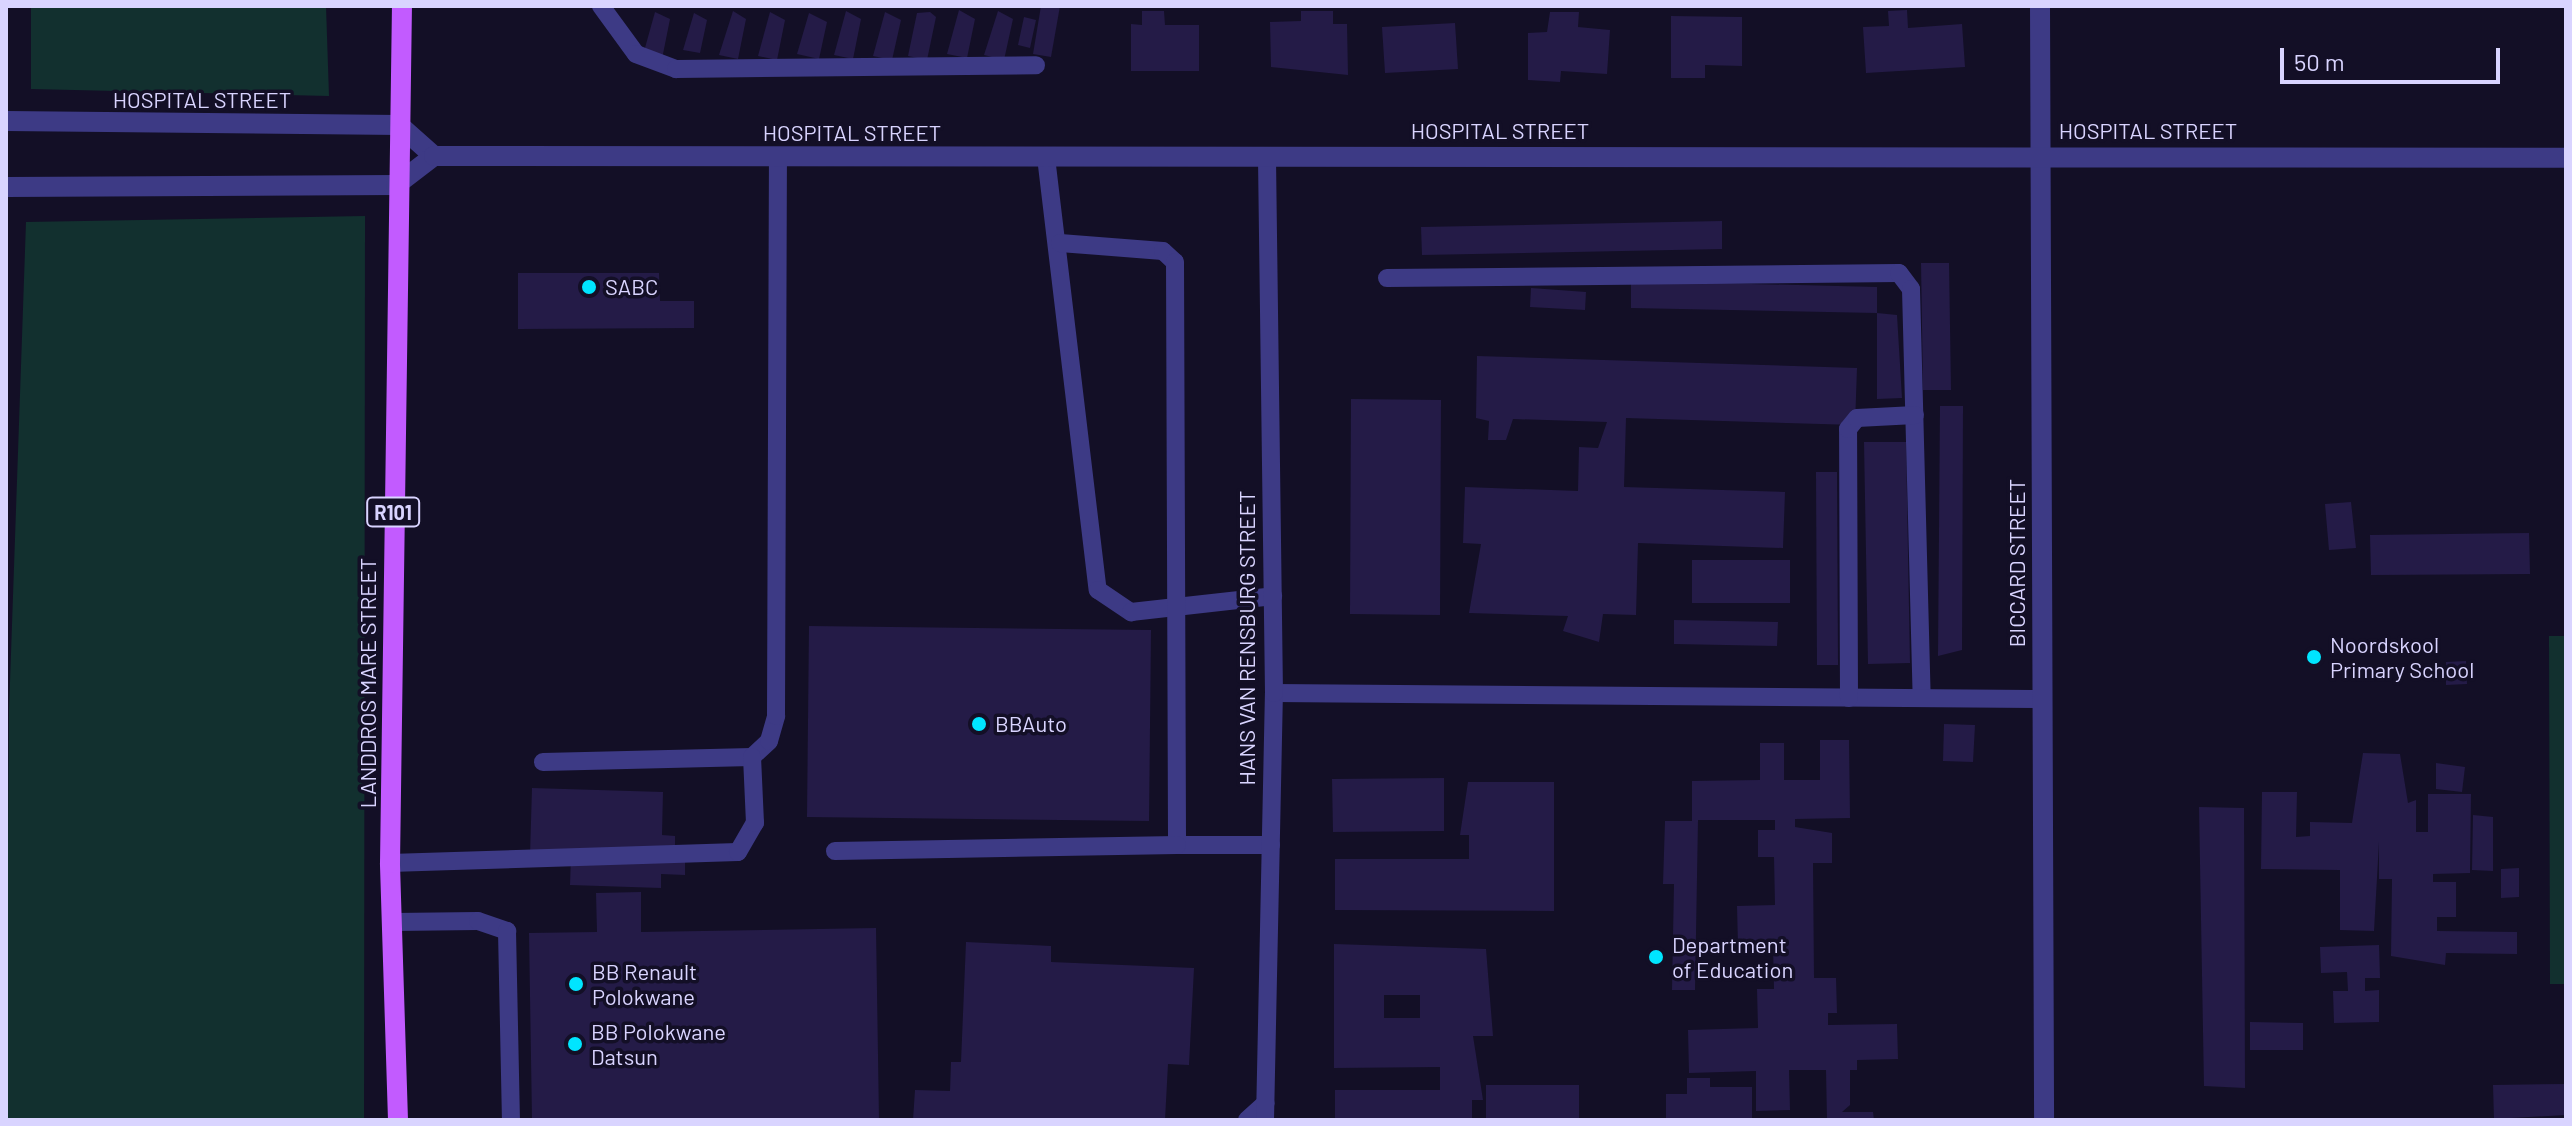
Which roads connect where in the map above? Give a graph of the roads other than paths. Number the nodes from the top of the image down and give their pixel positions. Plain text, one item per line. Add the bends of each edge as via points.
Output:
1 (402, 6) edge
2 (601, 6) edge
3 (2040, 6) edge
4 (1036, 65) dead end
5 (6, 121) edge
6 (399, 125) junction
7 (2041, 154) junction
8 (434, 156) junction
9 (778, 156) junction
10 (1267, 156) junction
11 (1046, 157) junction
12 (2566, 158) edge
13 (396, 185) junction
14 (6, 187) edge
15 (1060, 243) junction
16 (1387, 278) dead end
17 (1915, 415) junction
18 (1273, 596) junction
19 (1177, 606) junction
20 (1274, 693) junction
21 (1849, 698) junction
22 (1922, 698) junction
23 (2041, 699) junction
24 (752, 757) junction
25 (543, 762) dead end
26 (1177, 845) junction
27 (1271, 845) junction
28 (835, 851) dead end
29 (390, 863) junction
30 (394, 922) junction
31 (1266, 1111) edge
32 (398, 1120) edge
33 (511, 1120) edge
34 (1247, 1120) edge
35 (2044, 1120) edge

1 - 6 main road, LANDDROS MARE STREET / R101
2 - 4 lane via 636,54 676,69
3 - 7 street, BICCARD STREET
5 - 6 street, HOSPITAL STREET
6 - 8 street
6 - 13 main road, LANDDROS MARE STREET / R101
7 - 10 street, HOSPITAL STREET
7 - 12 street, HOSPITAL STREET
7 - 23 street, BICCARD STREET
8 - 9 street, HOSPITAL STREET
8 - 13 street
9 - 11 street, HOSPITAL STREET
9 - 24 lane via 776,716 769,741
10 - 11 street, HOSPITAL STREET
10 - 18 lane, HANS VAN RENSBURG STREET
11 - 15 lane
13 - 14 street
13 - 29 main road, LANDDROS MARE STREET / R101
15 - 19 lane via 1098,590 1131,612
15 - 19 lane via 1163,251 1175,262
16 - 17 lane via 1899,273 1911,289
17 - 21 lane via 1857,418 1848,429
17 - 22 lane
18 - 19 lane
18 - 20 lane, HANS VAN RENSBURG STREET
19 - 26 lane
20 - 21 lane
20 - 27 lane, HANS VAN RENSBURG STREET
21 - 22 lane
22 - 23 lane
23 - 35 street, BICCARD STREET
24 - 25 lane
24 - 29 lane via 755,823 738,852
26 - 27 lane
26 - 28 lane
27 - 31 lane, HANS VAN RENSBURG STREET
29 - 30 main road, LANDDROS MARE STREET / R101
30 - 32 main road, LANDDROS MARE STREET / R101
30 - 33 lane via 478,921 507,931
31 - 34 lane

